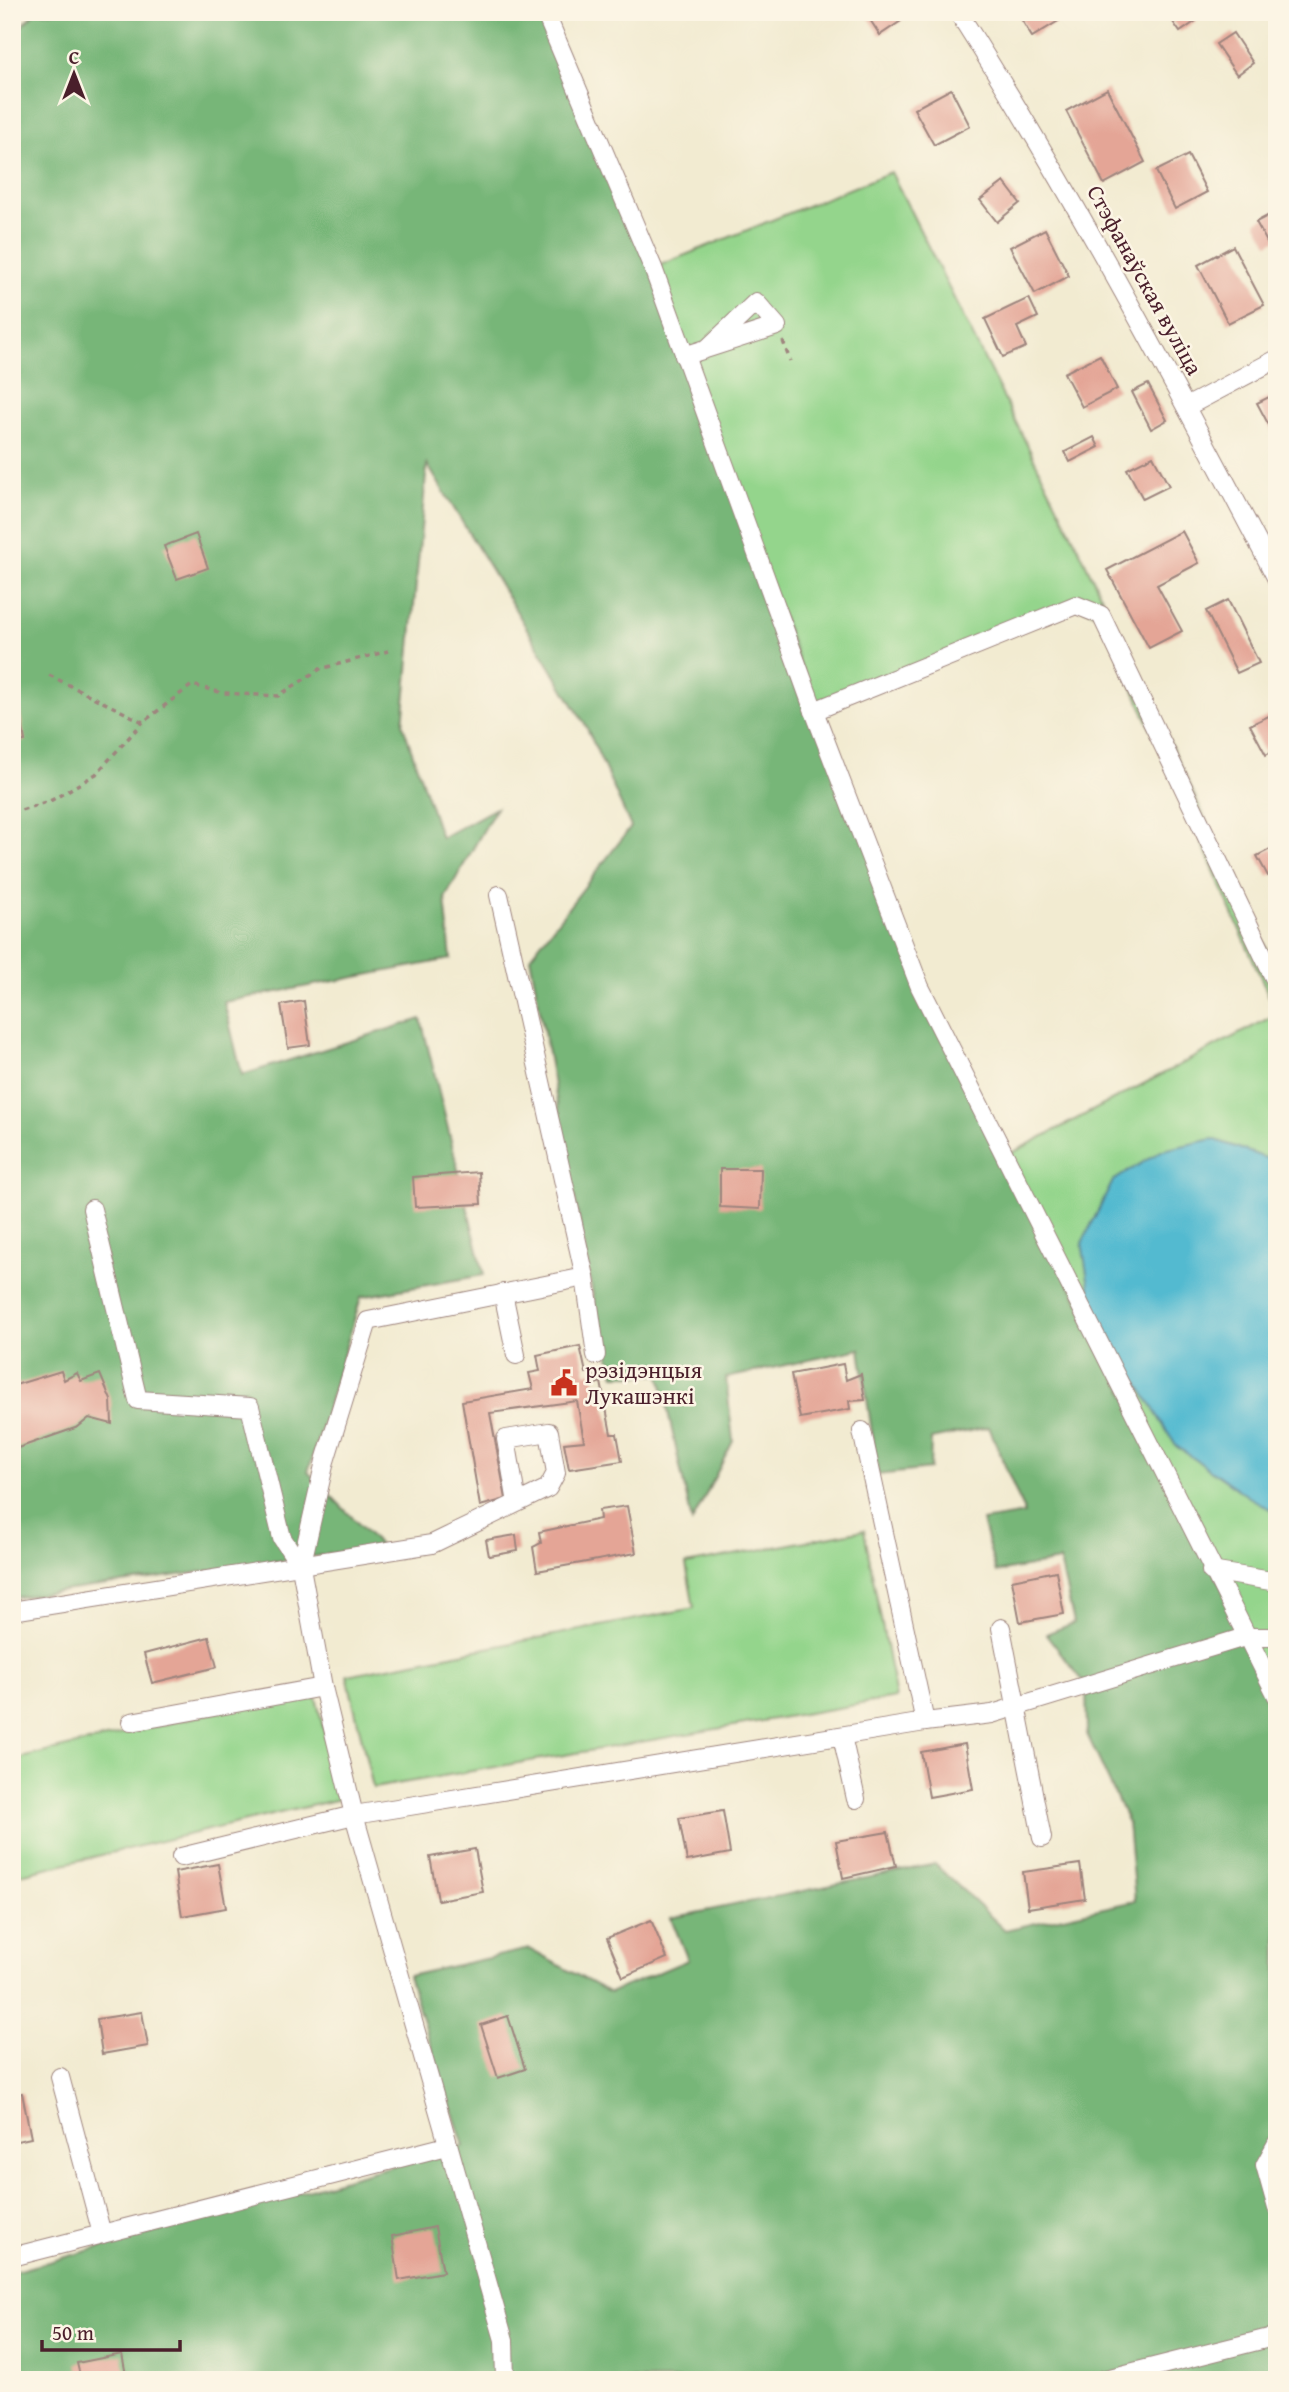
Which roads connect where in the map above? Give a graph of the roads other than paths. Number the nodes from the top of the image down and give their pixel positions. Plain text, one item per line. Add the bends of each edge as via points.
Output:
1 (545, 12) edge
2 (958, 12) edge
3 (708, 348) dead end
4 (684, 356) junction
5 (1277, 359) edge
6 (1188, 406) junction
7 (1277, 579) edge
8 (814, 711) junction
9 (499, 895) dead end
10 (1277, 984) edge
11 (92, 1209) dead end
12 (585, 1277) junction
13 (503, 1293) junction
14 (516, 1355) dead end
15 (597, 1355) dead end
16 (862, 1431) dead end
17 (517, 1503) dead end
18 (301, 1567) junction
19 (1211, 1570) junction
20 (1277, 1582) edge
21 (12, 1611) edge
22 (1001, 1628) dead end
23 (1245, 1637) junction
24 (1277, 1637) edge
25 (323, 1687) junction
26 (1277, 1696) edge
27 (1016, 1707) junction
28 (131, 1722) dead end
29 (925, 1722) junction
30 (842, 1736) junction
31 (856, 1799) dead end
32 (354, 1815) junction
33 (1042, 1838) dead end
34 (181, 1857) dead end
35 (60, 2077) dead end
36 (1277, 2143) edge
37 (447, 2146) junction
38 (1277, 2208) edge
39 (102, 2234) junction
40 (12, 2257) edge
41 (1277, 2336) edge
42 (505, 2380) edge
43 (1102, 2380) edge

1 - 4 street via 653,268
2 - 6 street, Стэфанаўская вуліца via 1027,120
3 - 4 street
4 - 8 street
5 - 6 street
6 - 7 street, Стэфанаўская вуліца
8 - 10 street via 1076,605 1101,615
8 - 19 street via 920,987
9 - 12 street
11 - 18 street via 138,1400 250,1407 282,1538
12 - 13 street
12 - 15 street
13 - 14 street
13 - 18 street via 368,1321 325,1461
16 - 29 street
17 - 18 street via 432,1544
18 - 21 street
18 - 25 street
19 - 20 street
19 - 23 street
22 - 27 street
23 - 24 street
23 - 26 street
23 - 27 street
25 - 28 street
25 - 32 street
27 - 29 street
27 - 33 street
29 - 30 street
30 - 31 street
30 - 32 street
32 - 34 street
32 - 37 street
35 - 39 street
36 - 38 street via 1265,2165
37 - 39 street
37 - 42 street via 504,2340
39 - 40 street
41 - 43 street

